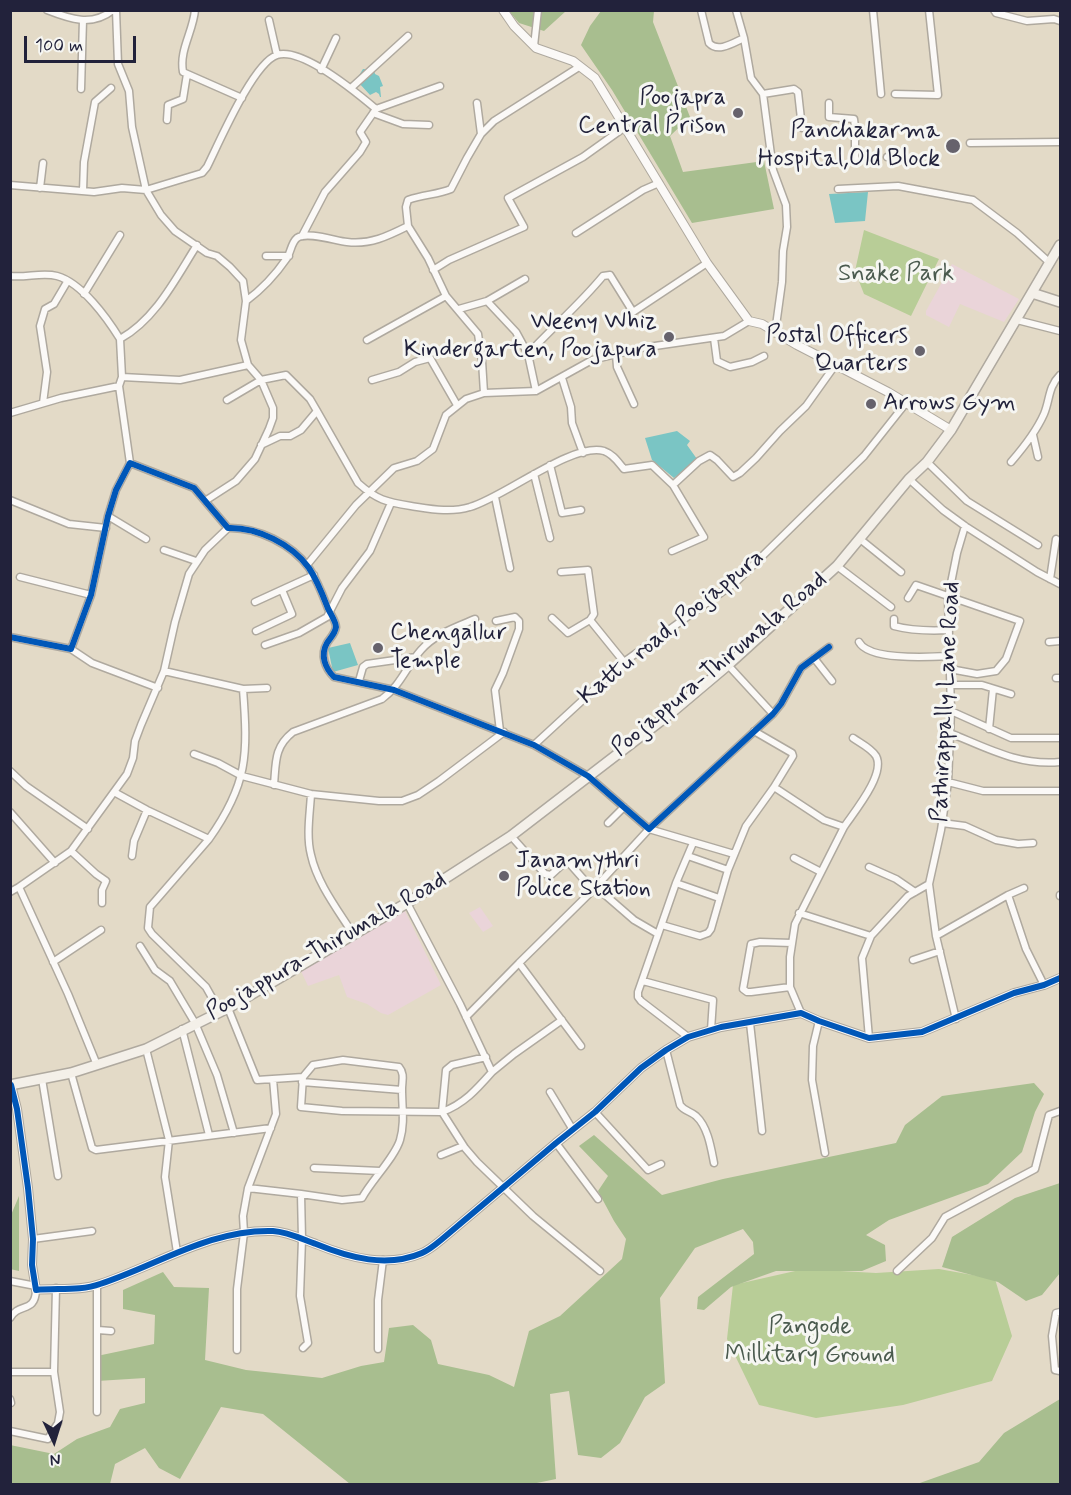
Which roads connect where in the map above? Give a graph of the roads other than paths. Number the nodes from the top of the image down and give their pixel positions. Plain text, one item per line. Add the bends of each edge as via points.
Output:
1 (47, 10) edge
2 (114, 10) edge
3 (195, 10) edge
4 (503, 10) edge
5 (538, 10) edge
6 (701, 10) edge
7 (736, 10) edge
8 (873, 10) edge
9 (929, 10) edge
10 (994, 10) edge
11 (1055, 10) edge
12 (83, 20) junction
13 (1057, 20) edge
14 (269, 21) dead end
15 (408, 36) dead end
16 (336, 38) dead end
17 (744, 38) junction
18 (534, 46) junction
19 (277, 55) junction
20 (579, 67) junction
21 (321, 70) junction
22 (187, 74) junction
23 (440, 86) dead end
24 (111, 88) dead end
25 (351, 88) junction
26 (81, 89) dead end
27 (763, 94) junction
28 (880, 94) dead end
29 (895, 94) dead end
30 (242, 98) junction
31 (477, 103) dead end
32 (829, 103) dead end
33 (374, 111) junction
34 (166, 120) dead end
35 (429, 125) dead end
36 (625, 127) junction
37 (802, 128) dead end
38 (481, 134) junction
39 (1060, 142) edge
40 (970, 143) dead end
41 (887, 156) dead end
42 (904, 159) dead end
43 (855, 160) dead end
44 (43, 163) dead end
45 (659, 183) junction
46 (10, 185) edge
47 (40, 188) junction
48 (838, 189) dead end
49 (146, 190) junction
50 (83, 191) junction
51 (408, 226) junction
52 (576, 233) dead end
53 (120, 235) dead end
54 (302, 236) junction
55 (197, 245) junction
56 (1060, 245) edge
57 (266, 256) dead end
58 (289, 256) junction
59 (707, 263) junction
60 (1050, 263) junction
61 (433, 270) junction
62 (10, 276) edge
63 (525, 279) dead end
64 (67, 282) junction
65 (1032, 293) junction
66 (84, 294) junction
67 (446, 296) junction
68 (246, 301) junction
69 (487, 301) junction
70 (1060, 302) edge
71 (459, 309) junction
72 (1017, 320) junction
73 (749, 321) junction
74 (1060, 331) edge
75 (775, 333) junction
76 (714, 338) junction
77 (120, 339) junction
78 (367, 340) dead end
79 (528, 354) junction
80 (616, 354) junction
81 (764, 356) dead end
82 (836, 364) junction
83 (248, 365) junction
84 (1060, 375) edge
85 (122, 376) junction
86 (562, 378) junction
87 (261, 380) junction
88 (372, 380) dead end
89 (119, 386) junction
90 (536, 391) junction
91 (484, 393) junction
92 (228, 400) dead end
93 (43, 403) junction
94 (906, 403) junction
95 (634, 404) dead end
96 (457, 405) junction
97 (317, 411) junction
98 (10, 413) edge
99 (951, 430) junction
100 (1032, 435) junction
101 (261, 445) junction
102 (583, 453) junction
103 (1038, 458) dead end
104 (927, 462) junction
105 (1011, 462) dead end
106 (130, 463) junction
107 (550, 465) junction
108 (534, 474) junction
109 (909, 479) junction
110 (673, 485) junction
111 (369, 493) junction
112 (495, 498) junction
113 (10, 500) edge
114 (205, 501) junction
115 (391, 503) junction
116 (581, 510) dead end
117 (108, 516) junction
118 (965, 526) junction
119 (106, 528) junction
120 (228, 528) junction
121 (550, 538) dead end
122 (146, 539) dead end
123 (860, 539) junction
124 (1056, 539) dead end
125 (1038, 545) dead end
126 (164, 550) dead end
127 (672, 551) dead end
128 (196, 561) junction
129 (307, 565) junction
130 (837, 566) junction
131 (510, 568) dead end
132 (561, 572) dead end
133 (901, 572) dead end
134 (314, 575) junction
135 (20, 577) dead end
136 (1050, 579) junction
137 (1060, 585) edge
138 (282, 590) junction
139 (91, 595) junction
140 (908, 598) dead end
141 (948, 598) junction
142 (255, 602) dead end
143 (891, 607) dead end
144 (329, 613) junction
145 (552, 618) dead end
146 (475, 619) dead end
147 (894, 619) dead end
148 (590, 620) junction
149 (496, 621) dead end
150 (949, 630) junction
151 (256, 631) dead end
152 (10, 637) edge
153 (1060, 641) edge
154 (859, 642) dead end
155 (1049, 642) dead end
156 (265, 645) dead end
157 (829, 647) dead end
158 (71, 649) junction
159 (950, 656) junction
160 (416, 657) junction
161 (814, 658) junction
162 (624, 662) junction
163 (728, 665) junction
164 (950, 669) junction
165 (164, 671) junction
166 (359, 681) junction
167 (832, 681) dead end
168 (950, 685) junction
169 (158, 688) junction
170 (267, 688) dead end
171 (243, 689) junction
172 (993, 689) junction
173 (394, 690) junction
174 (1011, 694) dead end
175 (951, 711) junction
176 (773, 714) junction
177 (989, 729) junction
178 (754, 731) junction
179 (502, 732) junction
180 (950, 733) junction
181 (853, 738) dead end
182 (1060, 738) edge
183 (534, 745) junction
184 (194, 754) dead end
185 (1060, 762) edge
186 (10, 771) edge
187 (242, 776) junction
188 (588, 776) junction
189 (948, 782) junction
190 (274, 785) junction
191 (774, 787) junction
192 (1060, 791) edge
193 (114, 792) junction
194 (311, 794) junction
195 (624, 807) junction
196 (147, 810) junction
197 (10, 812) edge
198 (608, 823) dead end
199 (942, 823) junction
200 (844, 827) junction
201 (88, 829) junction
202 (649, 829) junction
203 (511, 836) junction
204 (209, 839) junction
205 (693, 843) junction
206 (1034, 843) dead end
207 (71, 851) junction
208 (734, 854) junction
209 (132, 856) dead end
210 (688, 856) junction
211 (794, 858) dead end
212 (54, 863) junction
213 (869, 867) dead end
214 (728, 870) junction
215 (820, 872) junction
216 (676, 883) junction
217 (929, 884) junction
218 (19, 887) junction
219 (1024, 888) dead end
220 (595, 889) junction
221 (10, 892) edge
222 (915, 892) junction
223 (1008, 895) junction
224 (719, 898) junction
225 (102, 903) dead end
226 (407, 903) junction
227 (799, 914) junction
228 (662, 924) junction
229 (101, 930) dead end
230 (353, 934) junction
231 (658, 934) junction
232 (871, 936) junction
233 (936, 936) junction
234 (792, 943) junction
235 (140, 946) dead end
236 (940, 951) junction
237 (913, 960) dead end
238 (53, 962) junction
239 (519, 963) junction
240 (1060, 978) edge
241 (643, 981) junction
242 (1044, 985) junction
243 (790, 987) junction
244 (224, 1010) junction
245 (801, 1013) junction
246 (466, 1017) junction
247 (956, 1019) junction
248 (562, 1020) junction
249 (819, 1022) junction
250 (195, 1023) junction
251 (750, 1023) junction
252 (182, 1029) junction
253 (711, 1030) junction
254 (688, 1036) junction
255 (869, 1038) junction
256 (581, 1046) dead end
257 (146, 1049) junction
258 (666, 1050) junction
259 (486, 1057) junction
260 (97, 1065) junction
261 (492, 1072) junction
262 (71, 1073) junction
263 (42, 1079) junction
264 (273, 1079) junction
265 (303, 1079) junction
266 (11, 1085) edge
267 (402, 1090) junction
268 (550, 1092) dead end
269 (1060, 1111) edge
270 (404, 1112) junction
271 (442, 1112) junction
272 (595, 1112) junction
273 (271, 1128) junction
274 (573, 1130) junction
275 (762, 1131) dead end
276 (234, 1133) junction
277 (209, 1135) junction
278 (169, 1140) junction
279 (556, 1143) junction
280 (464, 1146) junction
281 (825, 1153) dead end
282 (441, 1155) dead end
283 (714, 1163) dead end
284 (661, 1164) dead end
285 (314, 1168) dead end
286 (380, 1170) junction
287 (58, 1176) dead end
288 (248, 1188) junction
289 (503, 1188) junction
290 (301, 1194) junction
291 (598, 1199) dead end
292 (93, 1231) dead end
293 (244, 1233) junction
294 (33, 1239) junction
295 (302, 1239) junction
296 (177, 1252) junction
297 (383, 1260) junction
298 (600, 1271) dead end
299 (897, 1272) dead end
300 (10, 1281) edge
301 (97, 1286) junction
302 (36, 1288) junction
303 (56, 1288) junction
304 (1060, 1312) edge
305 (10, 1318) edge
306 (98, 1330) junction
307 (111, 1331) dead end
308 (303, 1348) dead end
309 (378, 1349) dead end
310 (237, 1350) dead end
311 (1060, 1371) edge
312 (10, 1372) edge
313 (54, 1372) junction
314 (97, 1412) dead end
315 (10, 1431) edge

1 - 12 street
2 - 12 street via 95,21
2 - 49 street via 118,64 129,91 132,127
3 - 22 street via 181,59
4 - 18 street
5 - 18 street
6 - 17 street via 712,46 720,48
7 - 17 street
8 - 28 street
9 - 29 street via 938,95
10 - 13 street via 1027,21
11 - 13 street
12 - 26 street
14 - 19 street
15 - 25 street
16 - 21 street
17 - 27 street via 751,78
18 - 20 street
19 - 21 street via 302,58
19 - 30 street via 260,67
20 - 36 street via 595,78
20 - 38 street via 494,121
21 - 25 street
22 - 30 street
22 - 34 street via 183,99 168,105
23 - 33 street
24 - 50 street via 95,102
25 - 33 street
27 - 37 street via 794,89 798,92
27 - 75 street via 773,170 786,205
30 - 49 street via 202,173
31 - 38 street
32 - 43 street via 829,117 854,119
33 - 35 street via 404,124
33 - 54 street via 360,132 366,142 325,192
36 - 45 street
36 - 61 street via 583,157 508,198 524,227
38 - 51 street via 451,189 408,200
39 - 40 street
41 - 42 street
44 - 47 street
45 - 52 street
45 - 59 street
46 - 47 street
47 - 50 street
48 - 60 street via 898,186 973,200
49 - 50 street
49 - 55 street via 175,231
51 - 54 street via 368,243
51 - 61 street
53 - 66 street
54 - 58 street via 296,239
55 - 68 street via 223,261 243,281
55 - 77 street via 152,311 135,331
56 - 60 main road, Poojappura-Thirumala Road
57 - 58 street
58 - 68 street
59 - 73 street
59 - 79 street via 633,312 615,280 610,275 603,276
60 - 65 main road, Poojappura-Thirumala Road
61 - 67 street
62 - 64 street via 39,274
63 - 69 street
64 - 66 street
64 - 93 street via 54,304 45,309 40,326 47,372
65 - 70 main road
65 - 72 main road, Poojappura-Thirumala Road
66 - 77 street
67 - 71 street
67 - 78 street
68 - 83 street via 241,340
69 - 71 street
69 - 79 street via 516,332
71 - 91 street via 478,334
72 - 74 street
72 - 99 main road, Poojappura-Thirumala Road
73 - 75 street
73 - 76 street
75 - 82 street
76 - 80 street
76 - 81 street via 717,361 730,367
77 - 85 street
79 - 90 street
80 - 86 street via 592,360
80 - 95 street via 617,367
82 - 94 street
82 - 110 street via 806,406 740,473 733,477 710,455
83 - 85 street via 180,380
83 - 87 street
84 - 100 street via 1048,393 1045,412
85 - 89 street
86 - 90 street
86 - 102 street
87 - 92 street
87 - 97 street via 286,375
87 - 101 street via 271,401 273,418
88 - 96 street via 430,358
89 - 93 street
89 - 106 street
90 - 91 street
91 - 96 street
93 - 98 street
94 - 99 street
94 - 162 street, Kattu road, Poojappura via 864,456 736,582
96 - 111 street via 446,415 433,449 417,461 394,468
97 - 101 street via 301,430
97 - 111 street via 358,483
99 - 104 main road, Poojappura-Thirumala Road
100 - 103 street
100 - 105 street
101 - 114 street via 255,459 236,481
102 - 107 street
102 - 110 street via 601,450 614,456 624,469 652,465
104 - 109 main road, Poojappura-Thirumala Road
104 - 125 street via 967,501
106 - 114 street via 194,488
106 - 117 street
107 - 108 street
107 - 116 street via 562,513
108 - 112 street
108 - 121 street
109 - 118 street
109 - 123 main road, Poojappura-Thirumala Road
110 - 127 street via 704,537
111 - 115 street
111 - 129 street
112 - 115 street via 453,511
112 - 131 street
113 - 119 street via 69,524
114 - 120 street
115 - 144 street via 370,551
117 - 119 street
117 - 122 street
118 - 136 street
118 - 141 street, Pathirappally Lane Road
119 - 139 street
120 - 128 street
120 - 129 street via 242,527 260,533 285,546
123 - 130 main road, Poojappura-Thirumala Road
123 - 133 street
124 - 136 street
126 - 128 street
128 - 165 street via 183,592
129 - 134 street
130 - 143 street
130 - 163 main road, Poojappura-Thirumala Road
132 - 148 street via 588,570 594,614
134 - 138 street
134 - 144 street
135 - 139 street
136 - 137 street
138 - 142 street
138 - 151 street via 292,614
139 - 158 street
140 - 141 street via 916,585
141 - 150 street, Pathirappally Lane Road
141 - 164 street via 1020,621 1006,659 996,671 977,674
144 - 156 street via 299,633
144 - 166 street via 336,624 324,650 327,670 334,677
145 - 148 street via 568,633
146 - 160 street via 435,638
147 - 150 street via 894,626 909,630
148 - 162 street
149 - 179 street via 515,617 519,621 495,690
150 - 159 street, Pathirappally Lane Road
152 - 158 street
153 - 155 street
154 - 159 street via 865,649 903,657
157 - 161 street
158 - 169 street via 92,663
159 - 164 street, Pathirappally Lane Road
160 - 166 street via 367,664
160 - 173 street
161 - 167 street
161 - 176 street via 801,668
162 - 183 street, Kattu road, Poojappura
163 - 176 street
163 - 188 main road, Poojappura-Thirumala Road
164 - 168 street, Pathirappally Lane Road
165 - 169 street
165 - 171 street
166 - 173 street
168 - 172 street
168 - 175 street, Pathirappally Lane Road
169 - 193 street via 135,741 127,774
170 - 171 street
171 - 187 street via 246,740
172 - 174 street
172 - 177 street
173 - 179 street
173 - 190 street via 382,699 286,737 281,742
175 - 177 street
175 - 180 street, Pathirappally Lane Road
176 - 178 street
177 - 182 street via 1011,738
178 - 191 street via 792,753
178 - 202 street
179 - 183 street
179 - 194 street via 439,781 402,801
180 - 185 street via 1014,759
180 - 189 street, Pathirappally Lane Road
181 - 200 street via 876,757 878,770
183 - 188 street
184 - 187 street
186 - 201 street
187 - 190 street
187 - 204 street via 228,812
188 - 195 street
188 - 203 main road, Poojappura-Thirumala Road
189 - 192 street via 983,791
189 - 199 street, Pathirappally Lane Road
190 - 194 street
191 - 200 street via 824,820
191 - 208 street via 746,826
193 - 196 street
193 - 201 street
194 - 230 street via 311,857
195 - 198 street
195 - 202 street
196 - 204 street
196 - 209 street
197 - 212 street
199 - 206 street via 965,826 996,840
199 - 217 street, Pathirappally Lane Road
200 - 215 street
201 - 207 street
202 - 205 street
202 - 220 street
203 - 220 street via 545,874 554,874 564,863 570,864
203 - 226 main road, Poojappura-Thirumala Road
204 - 244 street via 150,907 148,928
205 - 208 street
205 - 210 street
207 - 212 street
207 - 225 street via 106,881
208 - 214 street
210 - 214 street
210 - 216 street
211 - 215 street
212 - 218 street
213 - 222 street
214 - 224 street
215 - 227 street
216 - 224 street
216 - 228 street
217 - 222 street
217 - 233 street, Pathirappally Lane Road
218 - 221 street
218 - 238 street
219 - 223 street
220 - 231 street
220 - 239 street
222 - 232 street
223 - 233 street
223 - 242 street via 1026,949
224 - 228 street via 711,929 705,935
226 - 230 main road, Poojappura-Thirumala Road
226 - 246 street
227 - 232 street
227 - 234 street
228 - 231 street
229 - 238 street
230 - 244 main road, Poojappura-Thirumala Road
231 - 241 street
232 - 255 street via 862,958
233 - 236 street, Pathirappally Lane Road
234 - 243 street
234 - 243 street via 751,944 743,989 751,992
235 - 250 street via 155,970 170,981
236 - 237 street
236 - 247 street, Pathirappally Lane Road
238 - 260 street
239 - 246 street
239 - 248 street
240 - 242 street
241 - 253 street via 713,1000
241 - 254 street via 638,997
242 - 247 street via 1014,993
243 - 245 street
244 - 250 main road, Poojappura-Thirumala Road
244 - 264 street via 257,1080
245 - 249 street
245 - 251 street
246 - 259 street
247 - 255 street via 922,1032
248 - 256 street
248 - 261 street
249 - 255 street
249 - 281 street via 813,1046 812,1080
250 - 252 main road, Poojappura-Thirumala Road
250 - 276 street via 217,1075
251 - 253 street
251 - 275 street
252 - 257 main road, Poojappura-Thirumala Road
252 - 277 street
253 - 254 street
254 - 258 street
257 - 260 main road, Poojappura-Thirumala Road
257 - 278 street
258 - 272 street
258 - 283 street via 680,1105 698,1118
259 - 261 street
259 - 271 street via 446,1070
260 - 262 main road, Poojappura-Thirumala Road
261 - 271 street via 472,1094
262 - 263 main road, Poojappura-Thirumala Road
262 - 278 street via 92,1148 103,1150
263 - 266 main road, Poojappura-Thirumala Road
263 - 287 street
264 - 265 street
264 - 273 street via 276,1114
265 - 267 street
265 - 267 street via 313,1065 353,1060 399,1067 403,1074
265 - 270 street via 300,1107
266 - 294 street
267 - 270 street
268 - 274 street
269 - 299 street via 1049,1115 1035,1169 945,1217 932,1238
270 - 271 street
270 - 286 street via 400,1142
271 - 280 street
272 - 274 street
272 - 284 street via 648,1170
273 - 276 street
273 - 288 street
274 - 279 street
276 - 277 street
277 - 278 street
278 - 296 street via 165,1177
279 - 289 street
279 - 291 street
280 - 282 street
280 - 289 street
285 - 286 street
286 - 290 street via 362,1198 342,1200
288 - 290 street
288 - 293 street
289 - 297 street via 424,1253
289 - 298 street
290 - 295 street
292 - 294 street
293 - 295 street via 274,1231
293 - 296 street via 217,1237
293 - 310 street via 237,1289
294 - 302 street
295 - 297 street via 341,1254
295 - 308 street via 300,1296 308,1343
296 - 301 street
297 - 309 street
300 - 302 street
301 - 303 street
301 - 306 street
302 - 303 street
302 - 305 street via 32,1305 19,1308
303 - 313 street
304 - 311 street via 1056,1313 1052,1336 1055,1370
306 - 307 street
306 - 314 street
312 - 313 street
313 - 315 street via 60,1412 48,1439

